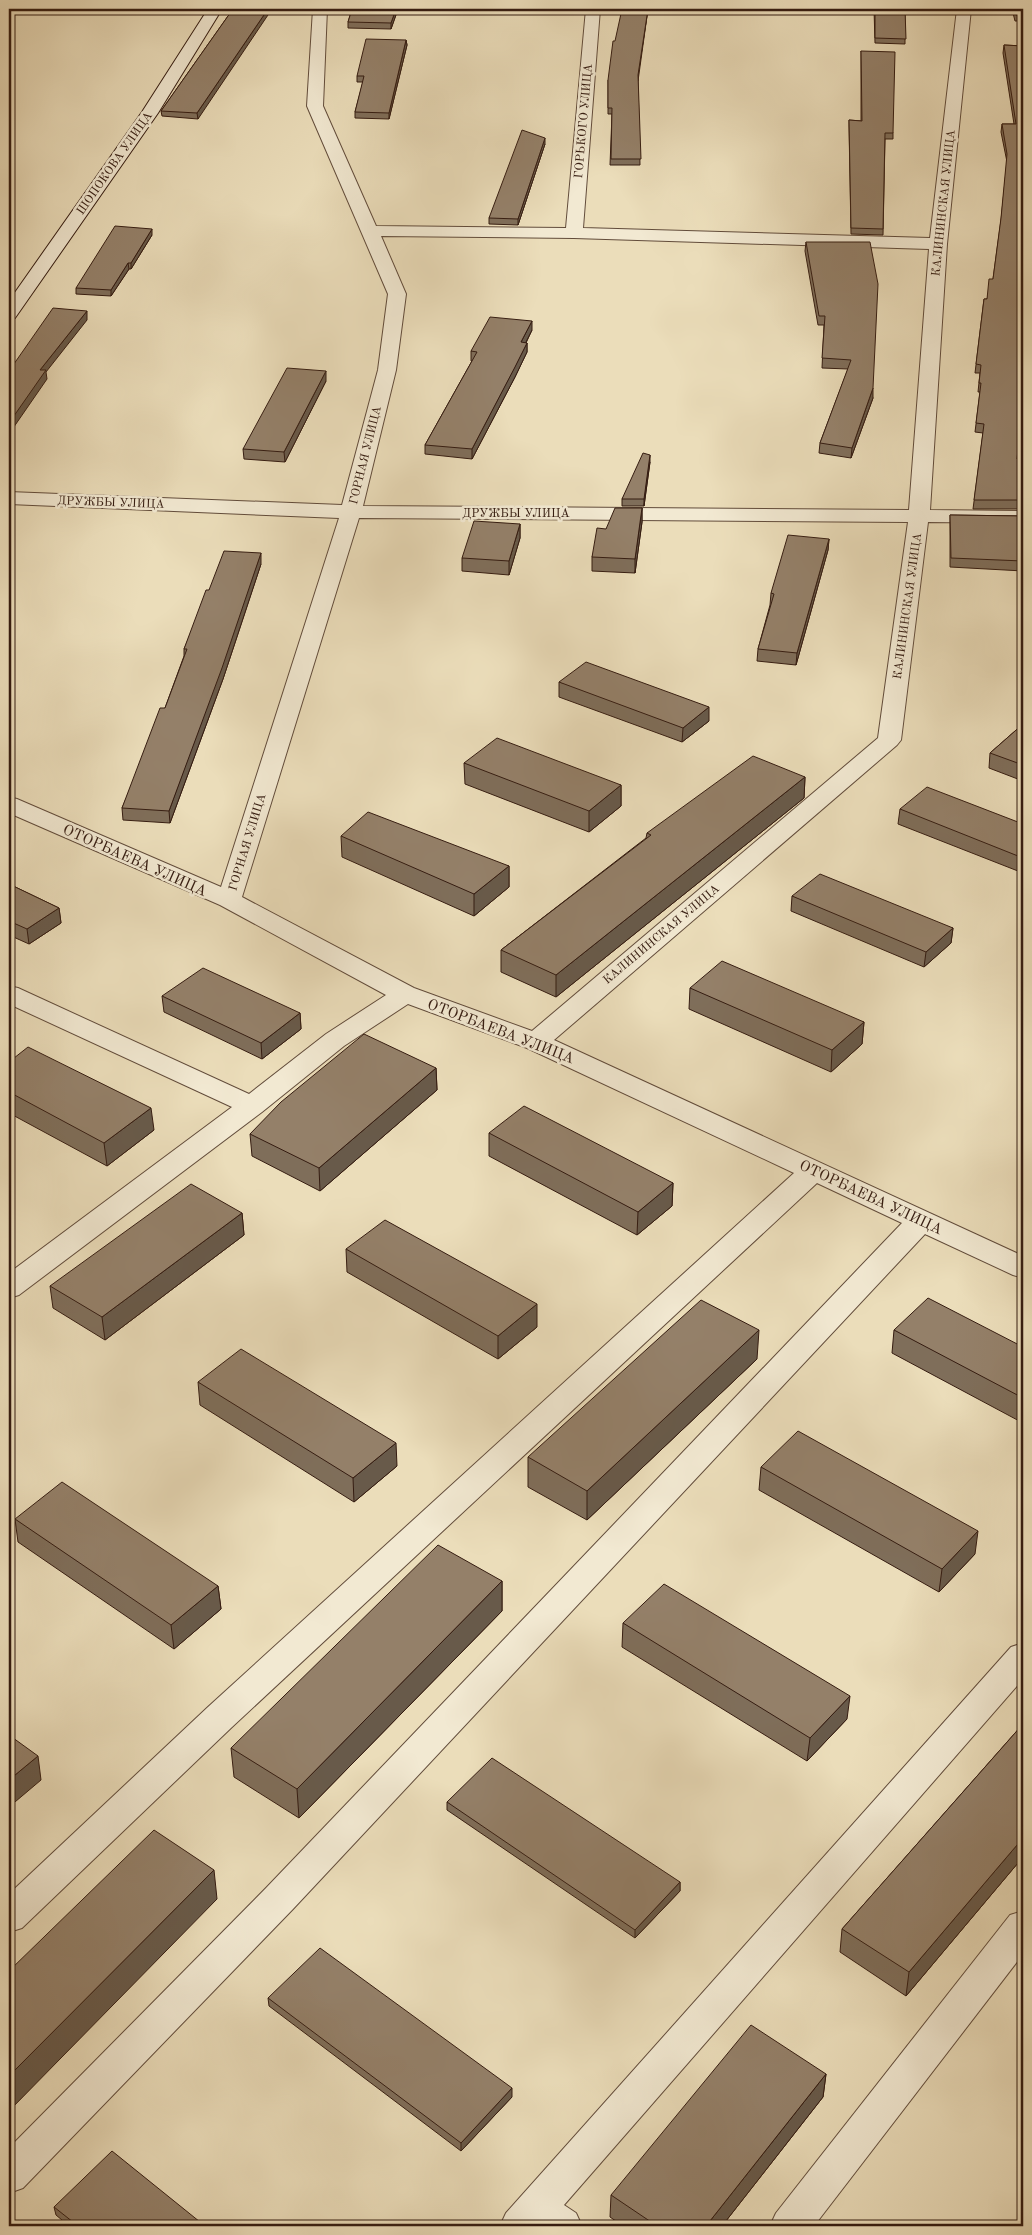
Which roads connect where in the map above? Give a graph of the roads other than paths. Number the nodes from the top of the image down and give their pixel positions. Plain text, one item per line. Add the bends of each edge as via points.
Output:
1 (215, 9) edge
2 (320, 9) edge
3 (593, 9) edge
4 (964, 9) edge
5 (370, 231) junction
6 (574, 233) junction
7 (938, 244) junction
8 (9, 314) edge
9 (9, 498) edge
10 (351, 512) junction
11 (919, 516) junction
12 (1023, 517) edge
13 (9, 804) edge
14 (229, 900) junction
15 (9, 994) edge
16 (405, 994) junction
17 (536, 1042) junction
18 (252, 1106) junction
19 (814, 1170) junction
20 (922, 1220) junction
21 (1023, 1268) edge
22 (9, 1288) edge
23 (1020, 1666) edge
24 (9, 1917) edge
25 (1023, 1926) edge
26 (9, 2175) edge
27 (539, 2220) edge
28 (790, 2226) edge

1 - 8 street, ШОПОКОВА УЛИЦА via 150,113
2 - 5 street, ГОРНАЯ УЛИЦА via 316,106
3 - 6 street, ГОРЬКОГО УЛИЦА
4 - 7 street, КАЛИНИНСКАЯ УЛИЦА
5 - 6 street
5 - 10 street, ГОРНАЯ УЛИЦА via 397,294 387,370
6 - 7 street
7 - 11 street, КАЛИНИНСКАЯ УЛИЦА
9 - 10 street, ДРУЖБЫ УЛИЦА
10 - 11 street, ДРУЖБЫ УЛИЦА
10 - 14 street, ГОРНАЯ УЛИЦА
11 - 12 street, ДРУЖБЫ УЛИЦА
11 - 17 street, КАЛИНИНСКАЯ УЛИЦА via 889,740
13 - 14 street, ОТОРБАЕВА УЛИЦА
14 - 16 street, ОТОРБАЕВА УЛИЦА
15 - 18 street
16 - 17 street, ОТОРБАЕВА УЛИЦА
16 - 18 street via 335,1040
17 - 19 street, ОТОРБАЕВА УЛИЦА
18 - 22 street
19 - 20 street, ОТОРБАЕВА УЛИЦА
19 - 24 street via 220,1717
20 - 21 street, ОТОРБАЕВА УЛИЦА
20 - 26 street via 280,1898
23 - 27 street
25 - 28 street

